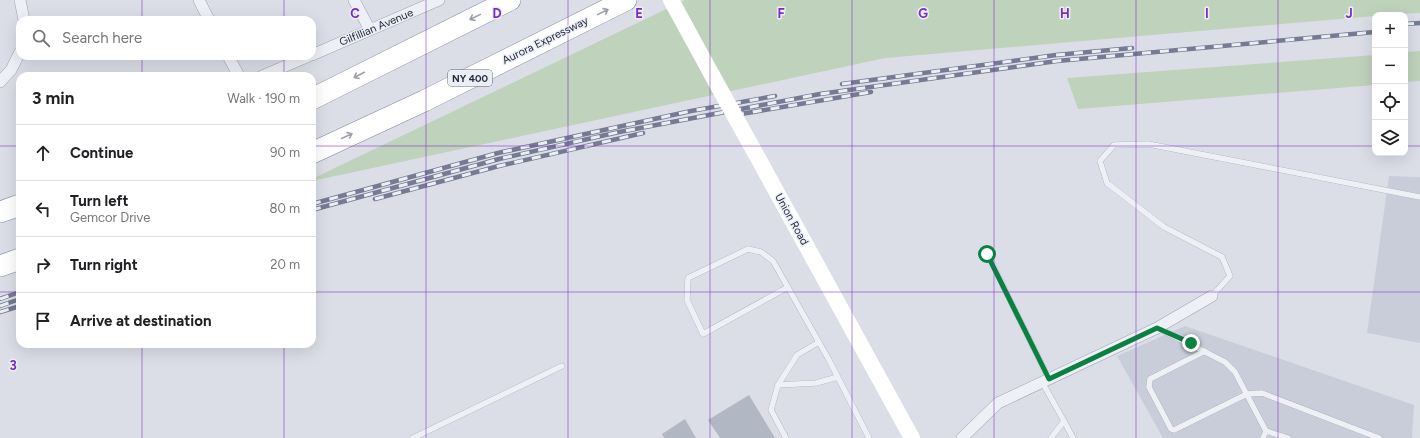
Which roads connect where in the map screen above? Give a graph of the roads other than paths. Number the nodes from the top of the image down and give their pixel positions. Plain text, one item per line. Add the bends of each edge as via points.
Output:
1 (20, 0) edge
2 (199, 0) edge
3 (354, 0) edge
4 (439, 0) edge
5 (510, 0) edge
6 (626, 0) edge
7 (672, 3) edge
8 (23, 16) edge
9 (207, 16) edge
10 (370, 30) junction
11 (316, 53) edge
12 (16, 60) edge
13 (230, 60) edge
14 (300, 60) edge
15 (237, 72) edge
16 (271, 72) edge
17 (0, 82) edge
18 (316, 97) edge
19 (316, 151) edge
20 (1420, 197) edge
21 (16, 206) edge
22 (0, 212) edge
23 (987, 254) dead end
24 (16, 260) edge
25 (0, 266) edge
26 (788, 287) junction
27 (1212, 296) joint
28 (1157, 328) junction
29 (819, 342) junction
30 (1205, 351) junction
31 (562, 366) dead end
32 (838, 377) junction
33 (1046, 380) junction
34 (778, 385) junction
35 (1247, 394) junction
36 (1064, 421) junction
37 (1266, 431) junction
38 (967, 436) edge
39 (413, 438) edge
40 (786, 438) edge
41 (869, 438) edge
42 (912, 438) edge
43 (1051, 438) edge
44 (1073, 438) edge
45 (1263, 438) edge
46 (1288, 438) edge
47 (1379, 438) edge

1 - 8 street
2 - 9 street
3 - 10 street
4 - 10 street, Gilfillian Avenue
5 -> 18 highway
19 -> 6 highway, Aurora Expressway / NY 400 via 424,101
7 - 42 main road, Union Road, bridge
10 - 11 street, Gilfillian Avenue
12 - 17 street
13 - 15 street
14 - 16 street
20 - 27 lane via 1148,144 1114,145 1100,161 1107,183 1164,227 1222,257 1230,276
21 - 22 highway
23 - 33 lane
24 - 25 highway
26 - 26 lane via 773,261 761,252 748,249 688,278 687,300 703,334
26 - 29 lane
27 - 28 street
28 - 30 lane
28 - 33 street
29 - 32 lane
29 - 34 lane via 797,355
30 - 35 lane via 1225,362 1235,372
30 - 35 lane via 1150,379 1149,387 1170,429 1174,430
31 - 39 lane
32 - 34 lane via 816,383
32 - 41 lane
33 - 36 lane
33 - 38 street via 998,403
34 - 40 lane via 771,410
35 - 37 lane
35 - 47 lane via 1262,393
36 - 43 lane
36 - 44 lane
37 - 45 lane
37 - 46 lane

